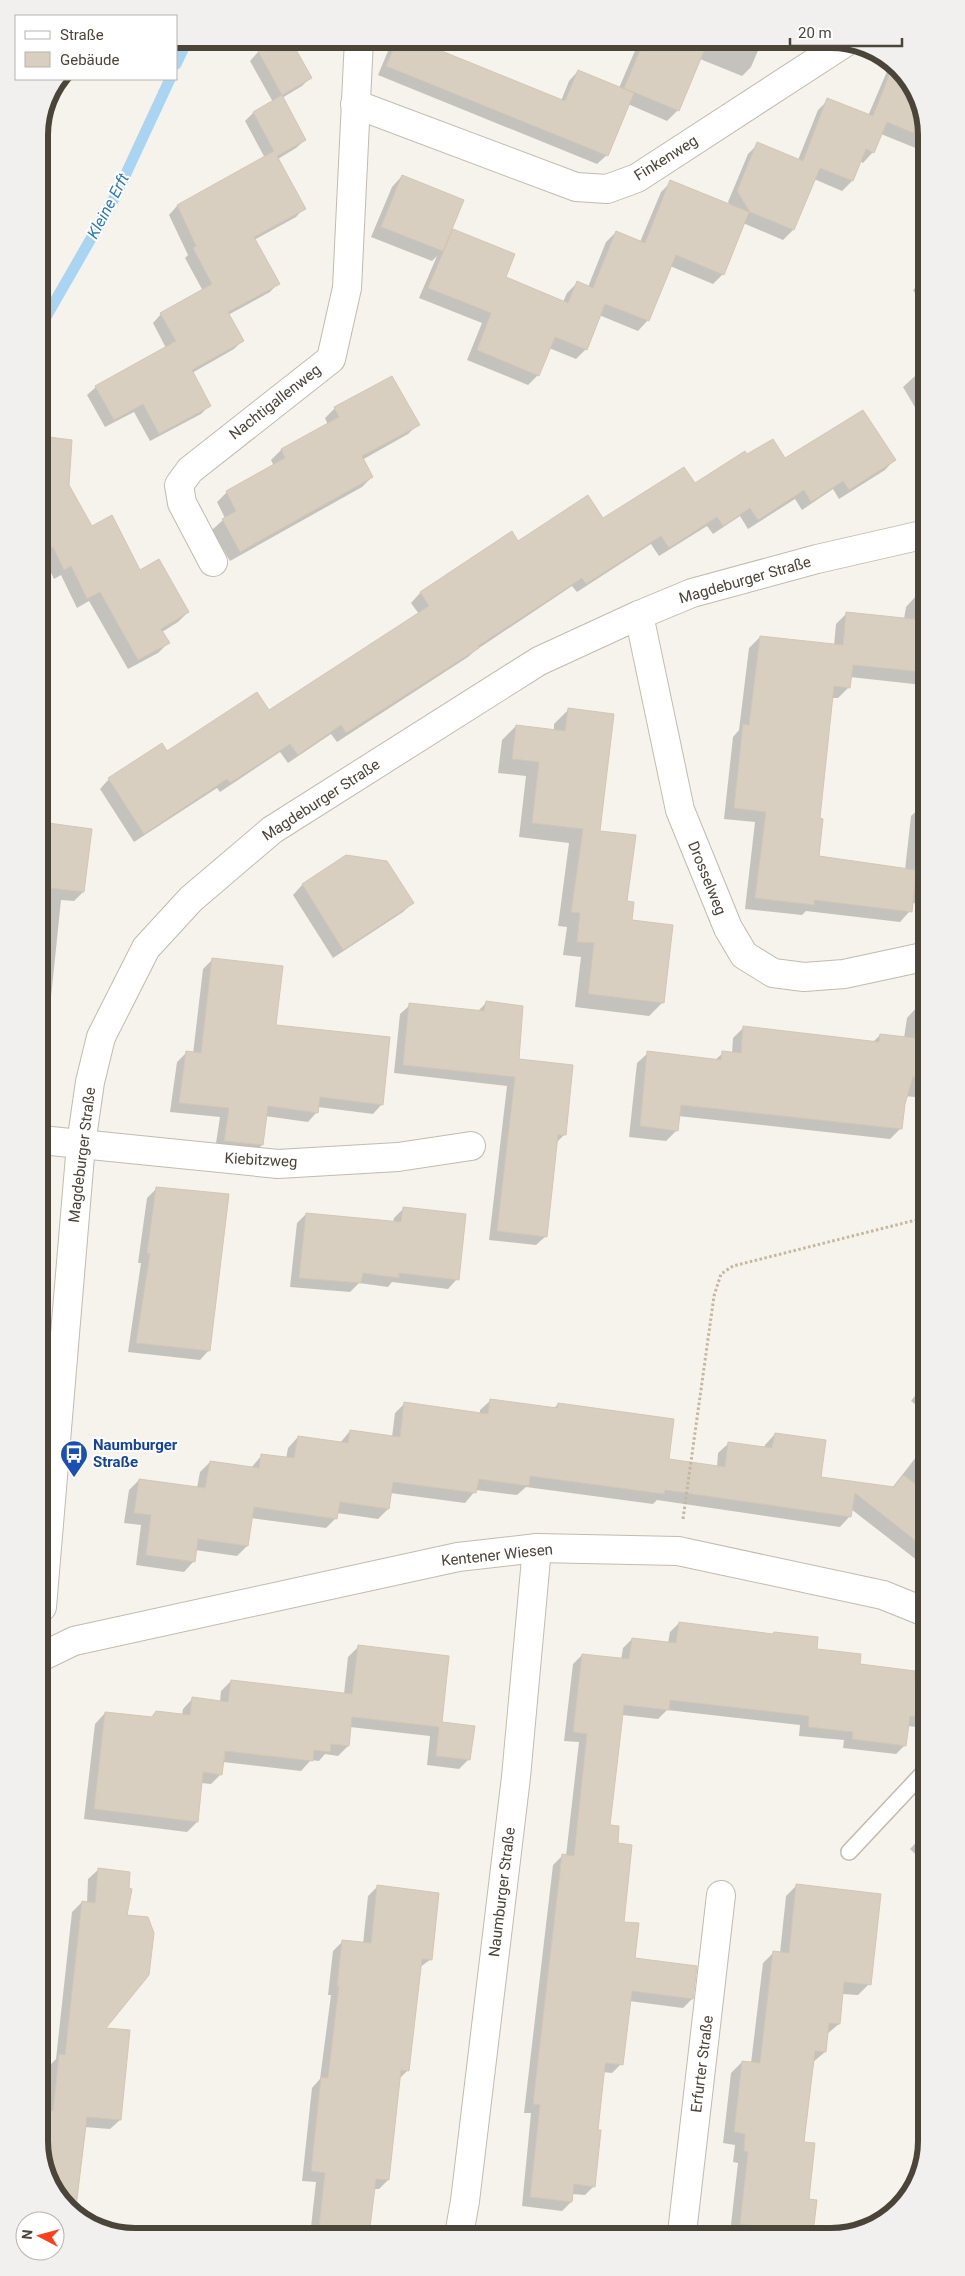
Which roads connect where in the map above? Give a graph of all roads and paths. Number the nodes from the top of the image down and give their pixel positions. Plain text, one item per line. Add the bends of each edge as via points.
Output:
1 (359, 48) edge
2 (837, 48) edge
3 (355, 104) junction
4 (918, 536) edge
5 (213, 562) dead end
6 (638, 615) junction
7 (918, 958) edge
8 (48, 1141) edge
9 (81, 1144) junction
10 (471, 1146) dead end
11 (918, 1220) edge
12 (48, 1536) edge
13 (537, 1548) junction
14 (678, 1551) junction
15 (918, 1609) edge
16 (48, 1653) edge
17 (918, 1778) edge
18 (849, 1852) dead end
19 (721, 1895) dead end
20 (460, 2228) edge
21 (683, 2228) edge

1 - 3 street, Nachtigallenweg
2 - 3 street, Finkenweg via 637,178 607,189 576,187
3 - 5 street, Nachtigallenweg via 347,288 331,358 190,470 179,485 182,503
4 - 6 street, Magdeburger Straße via 692,593
6 - 7 street, Drosselweg via 680,810 728,928 744,955 773,972 804,977 844,974
6 - 9 street, Magdeburger Straße via 539,661 280,825 191,899 146,948 101,1037 90,1082
8 - 9 street, Kiebitzweg
9 - 10 street, Kiebitzweg via 278,1164 398,1158
9 - 12 street, Magdeburger Straße
11 - 14 path via 733,1266 721,1274 714,1296
13 - 14 street, Kentener Wiesen
13 - 16 street, Kentener Wiesen via 458,1557 74,1641
13 - 20 street, Naumburger Straße via 515,1787
14 - 15 street, Kentener Wiesen via 883,1595
17 - 18 lane
19 - 21 street, Erfurter Straße

